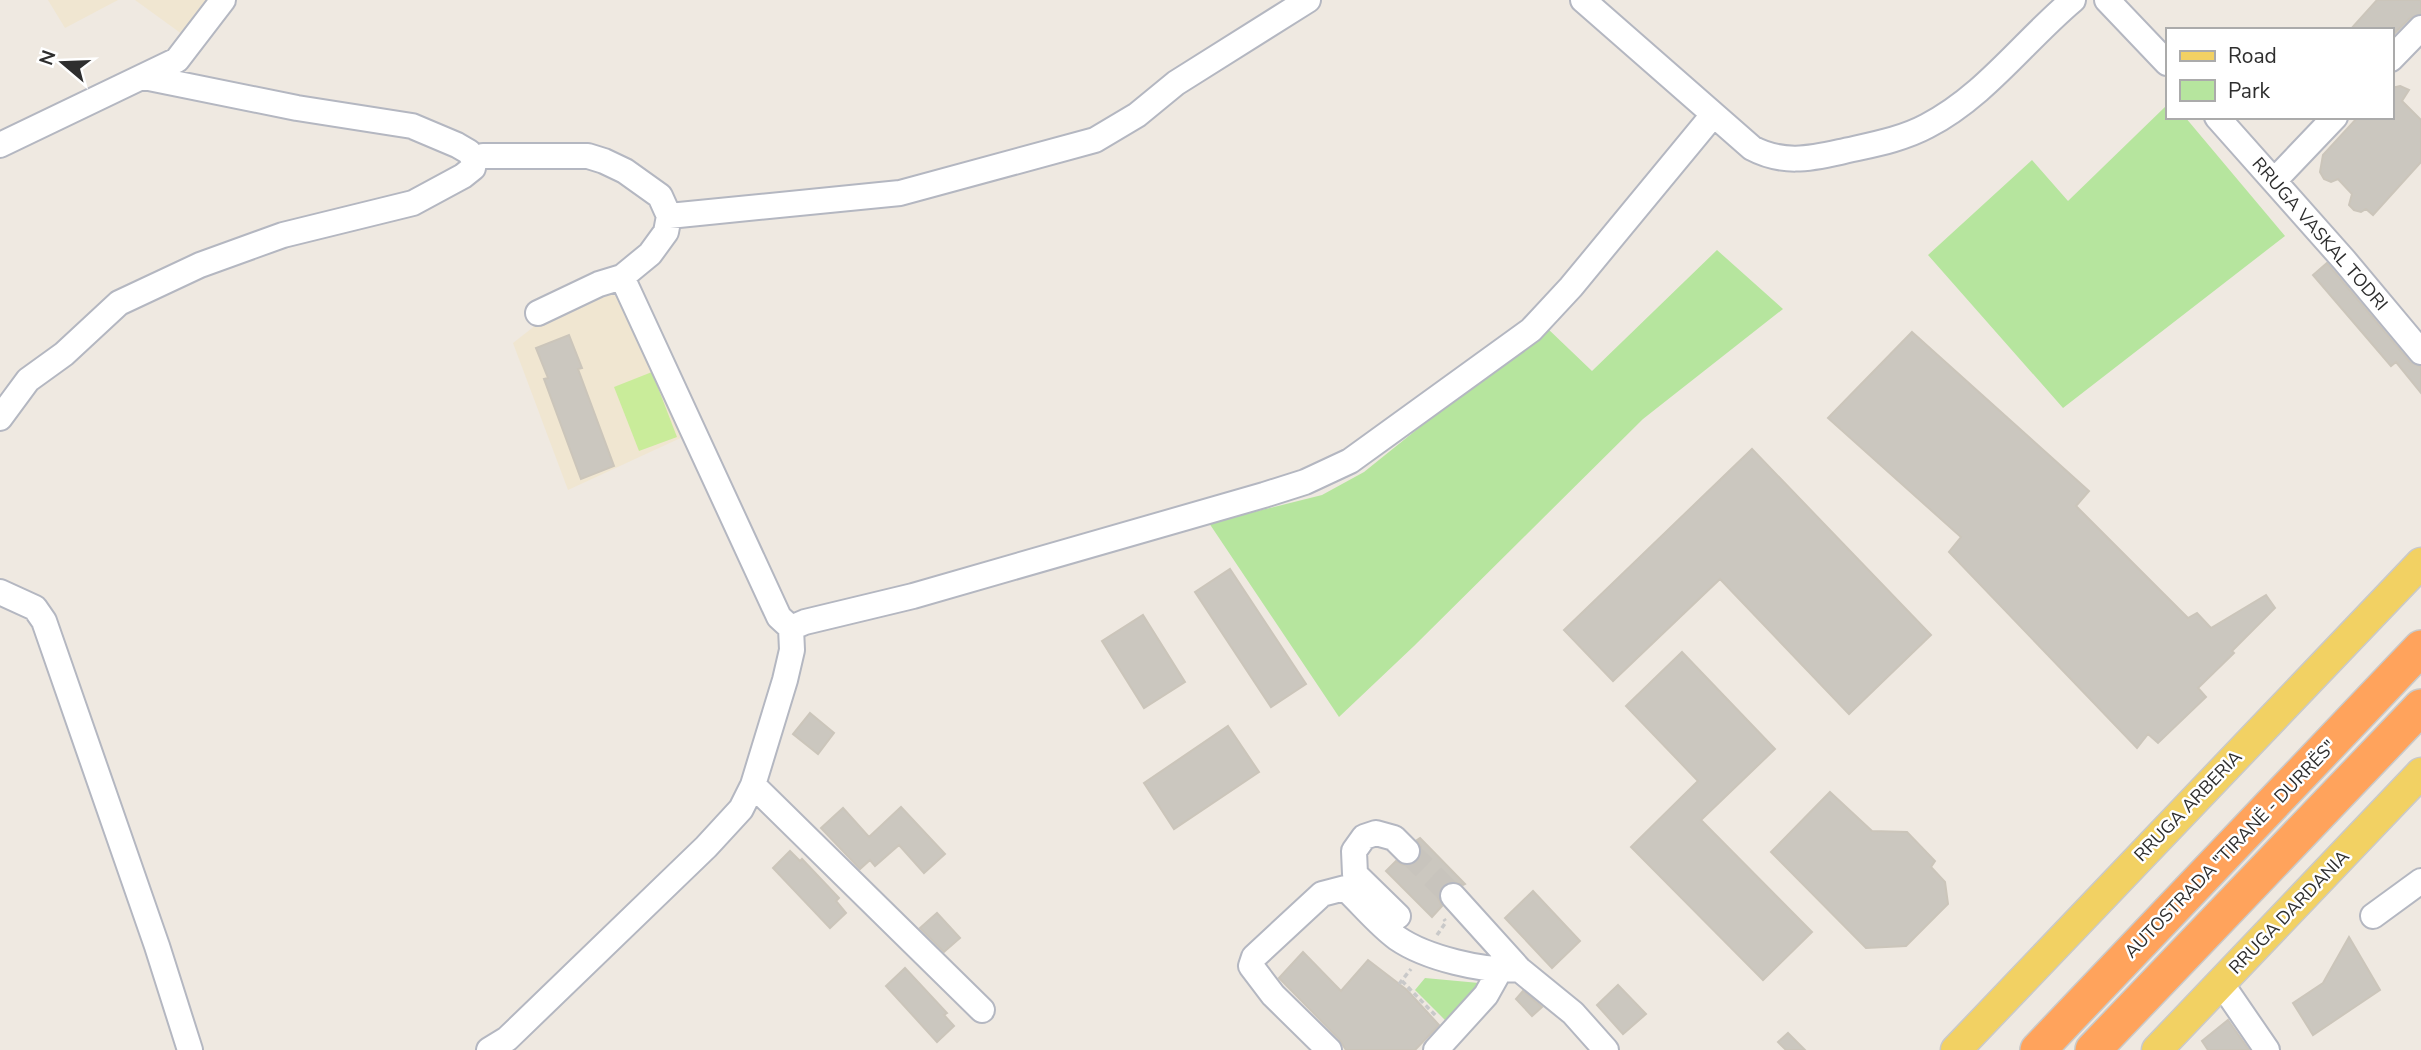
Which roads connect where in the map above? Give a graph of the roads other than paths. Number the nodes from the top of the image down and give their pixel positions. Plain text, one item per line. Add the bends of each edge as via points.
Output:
1 (223, 0) edge
2 (1308, 0) edge
3 (1583, 0) edge
4 (2073, 0) edge
5 (2107, 0) edge
6 (2421, 28) edge
7 (2393, 57) edge
8 (2166, 62) edge
9 (144, 77) junction
10 (1713, 115) junction
11 (2219, 119) edge
12 (2333, 119) edge
13 (0, 145) edge
14 (474, 160) junction
15 (2274, 181) junction
16 (669, 216) junction
17 (622, 277) junction
18 (538, 313) dead end
19 (2421, 352) edge
20 (0, 418) edge
21 (2421, 562) edge
22 (0, 592) edge
23 (791, 628) junction
24 (2421, 648) edge
25 (2421, 707) edge
26 (2421, 774) edge
27 (753, 785) junction
28 (1407, 851) tunnel mouth
29 (2421, 881) edge
30 (1453, 896) tunnel mouth
31 (2373, 916) dead end
32 (1509, 970) junction
33 (2221, 983) junction
34 (982, 1010) dead end
35 (1444, 1041) edge
36 (2169, 1045) edge
37 (190, 1050) edge
38 (489, 1050) edge
39 (1329, 1050) edge
40 (1606, 1050) edge
41 (1956, 1050) edge
42 (2038, 1050) edge
43 (2093, 1050) edge
44 (2267, 1050) edge

1 - 9 street via 177,60
2 - 16 street via 1175,83 1137,115 1095,140 900,193
3 - 10 street
4 - 10 street via 1977,92 1928,125 1899,137 1817,157 1779,159 1752,148
5 - 8 street
6 - 7 street
9 - 13 street
9 - 14 street via 412,126 457,145
10 - 23 street via 1531,330 1350,461 1264,495
11 - 15 street, RRUGA VASKAL TODRI
12 - 15 street
14 - 16 street via 483,156 596,158 643,182 660,196
14 - 20 street via 463,176 413,203 283,235 200,265 119,303 28,380
15 - 19 street, RRUGA VASKAL TODRI
16 - 17 street via 666,232 650,254
17 - 18 street
17 - 23 street via 779,617
21 - 41 main road, RRUGA ARBERIA
22 - 37 street via 35,608 44,621
23 - 27 street via 792,650 785,680
24 - 42 highway, AUTOSTRADA "TIRANË - DURRËS"
25 - 43 highway
26 - 33 main road, RRUGA DARDANIA
27 - 34 street
27 - 38 street via 741,809 706,847 507,1039
28 - 32 street via 1394,838 1376,833 1364,837 1354,851 1355,874 1420,936
29 - 31 street
30 - 32 street
32 - 35 street
32 - 39 street via 1432,955 1398,938 1345,888 1322,894 1254,957 1251,966 1273,995
32 - 40 street via 1573,1013
33 - 36 main road, RRUGA DARDANIA
33 - 44 street

